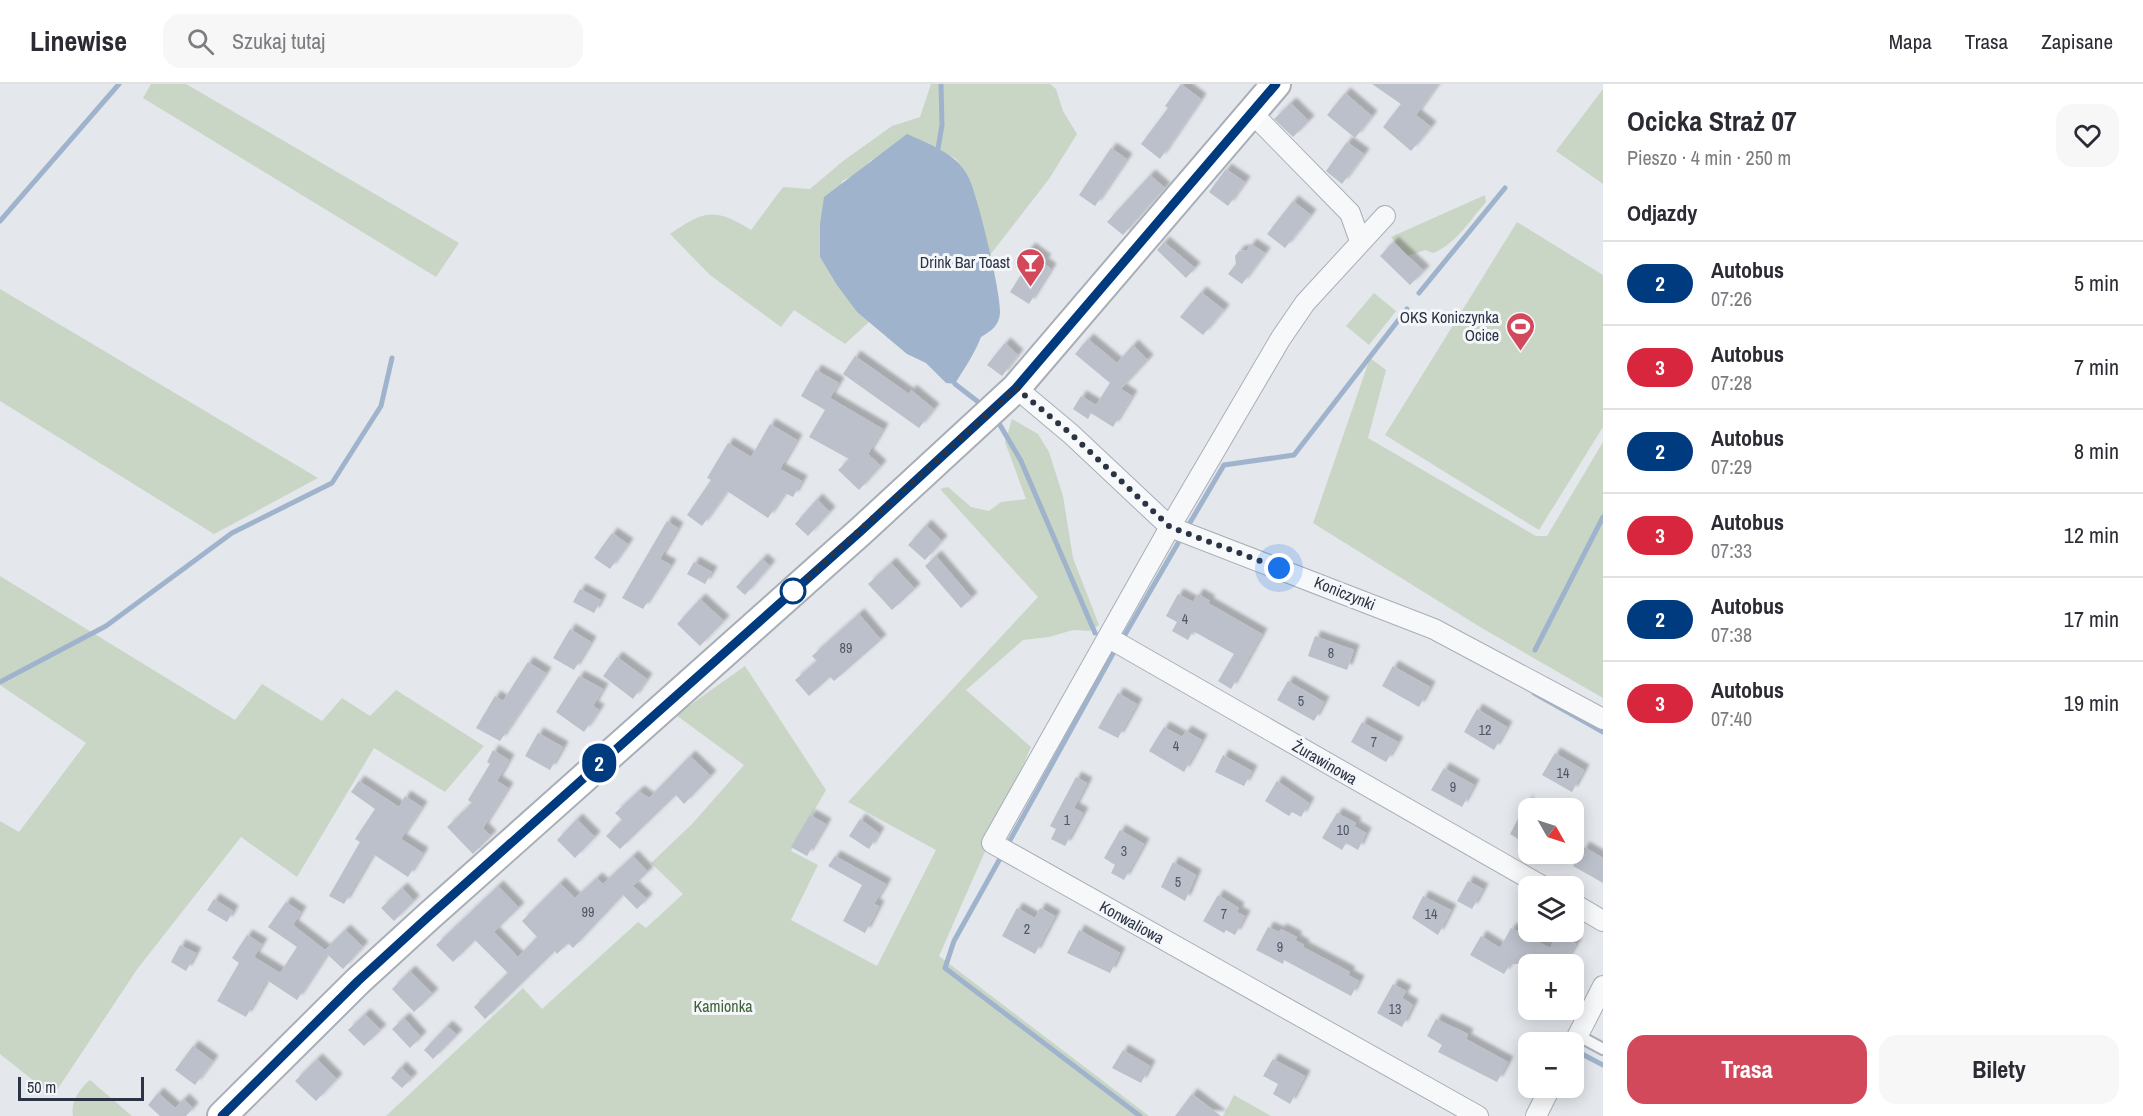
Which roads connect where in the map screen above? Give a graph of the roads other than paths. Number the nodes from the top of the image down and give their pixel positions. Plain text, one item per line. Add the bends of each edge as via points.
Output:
1 (1276, 84) edge
2 (1252, 113) junction
3 (1384, 216) dead end
4 (1360, 242) junction
5 (1016, 388) junction
6 (1170, 527) junction
7 (1108, 638) junction
8 (1603, 719) edge
9 (1524, 876) edge
10 (1584, 910) edge
11 (1603, 921) edge
12 (1603, 986) edge
13 (1579, 1032) edge
14 (1584, 1042) edge
15 (1603, 1048) edge
16 (1545, 1098) edge
17 (222, 1116) edge
18 (1478, 1116) edge
19 (1536, 1116) edge

1 - 2 street
2 - 4 street via 1350,213
2 - 5 street
3 - 4 street
4 - 6 street via 1305,303 1281,338
5 - 6 street, Koniczynki
5 - 17 street via 358,981
6 - 7 street
6 - 8 street, Koniczynki via 1434,629
7 - 9 street, Żurawinowa
7 - 18 street, Konwaliowa via 992,843
10 - 11 street
12 - 13 street
14 - 15 lane
16 - 19 street

